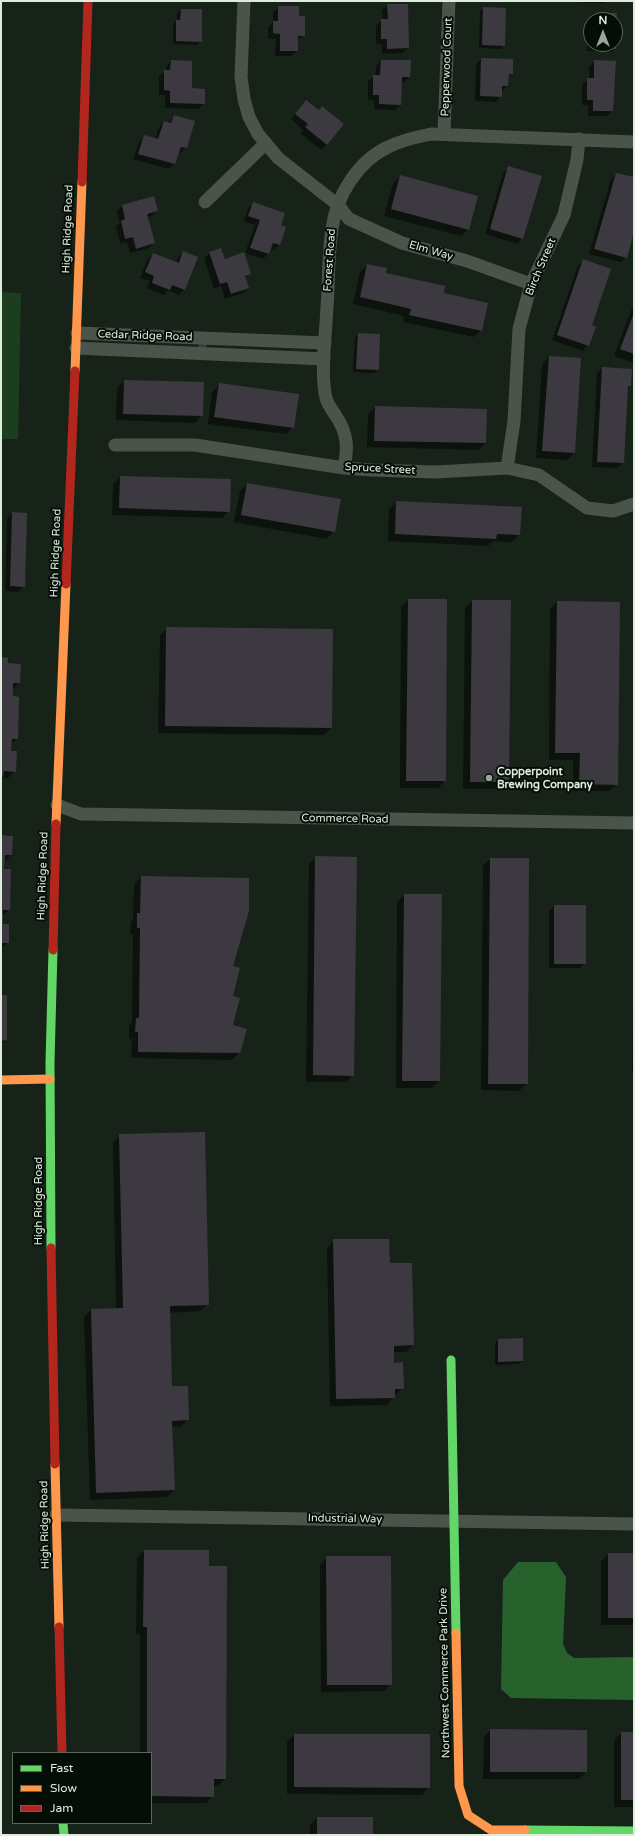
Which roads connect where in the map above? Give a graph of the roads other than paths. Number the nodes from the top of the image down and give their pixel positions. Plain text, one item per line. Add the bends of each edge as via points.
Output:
1 (88, 1) edge
2 (244, 1) edge
3 (449, 1) edge
4 (444, 134) junction
5 (578, 140) junction
6 (634, 142) edge
7 (265, 144) junction
8 (205, 202) dead end
9 (338, 205) junction
10 (531, 284) junction
11 (77, 333) junction
12 (213, 338) junction
13 (325, 343) junction
14 (76, 348) junction
15 (212, 354) junction
16 (324, 359) junction
17 (115, 444) dead end
18 (344, 468) junction
19 (508, 468) junction
20 (634, 504) edge
21 (58, 805) junction
22 (634, 823) edge
23 (50, 1079) junction
24 (1, 1080) edge
25 (451, 1360) dead end
26 (56, 1515) junction
27 (455, 1521) junction
28 (634, 1524) edge
29 (62, 1752) edge
30 (63, 1824) edge
31 (634, 1831) edge
32 (64, 1835) edge

1 - 11 street, High Ridge Road
2 - 7 street, Elm Way via 241,77 244,99 250,117
3 - 4 street, Pepperwood Court
4 - 5 street, Forest Road
4 - 9 street, Forest Road via 431,134 386,147 355,174
5 - 6 street, Forest Road
5 - 10 street, Birch Street via 577,160 564,215
7 - 8 street
7 - 9 street, Elm Way via 278,158
9 - 10 street, Elm Way via 349,219 402,243 468,261
9 - 13 street, Forest Road via 331,229
10 - 19 street, Birch Street via 519,329 514,421
11 - 12 street, Cedar Ridge Road
11 - 14 street, High Ridge Road
12 - 13 street, Cedar Ridge Road
12 - 15 street
13 - 16 street, Forest Road
14 - 15 street, Cedar Ridge Road
14 - 21 street, High Ridge Road
15 - 16 street, Cedar Ridge Road
16 - 18 street, Forest Road via 326,397 347,439
17 - 18 street, Spruce Street via 195,445
18 - 19 street, Spruce Street via 436,472
19 - 20 street, Spruce Street via 538,475 587,508 613,511
21 - 22 street, Commerce Road via 81,814
21 - 23 street, High Ridge Road
23 - 24 street
23 - 26 street, High Ridge Road
25 - 27 street, Northwest Commerce Park Drive
26 - 27 street, Industrial Way
26 - 29 street, High Ridge Road
27 - 28 street, Industrial Way
27 - 31 street, Northwest Commerce Park Drive via 459,1786 468,1815 491,1830
30 - 32 street

